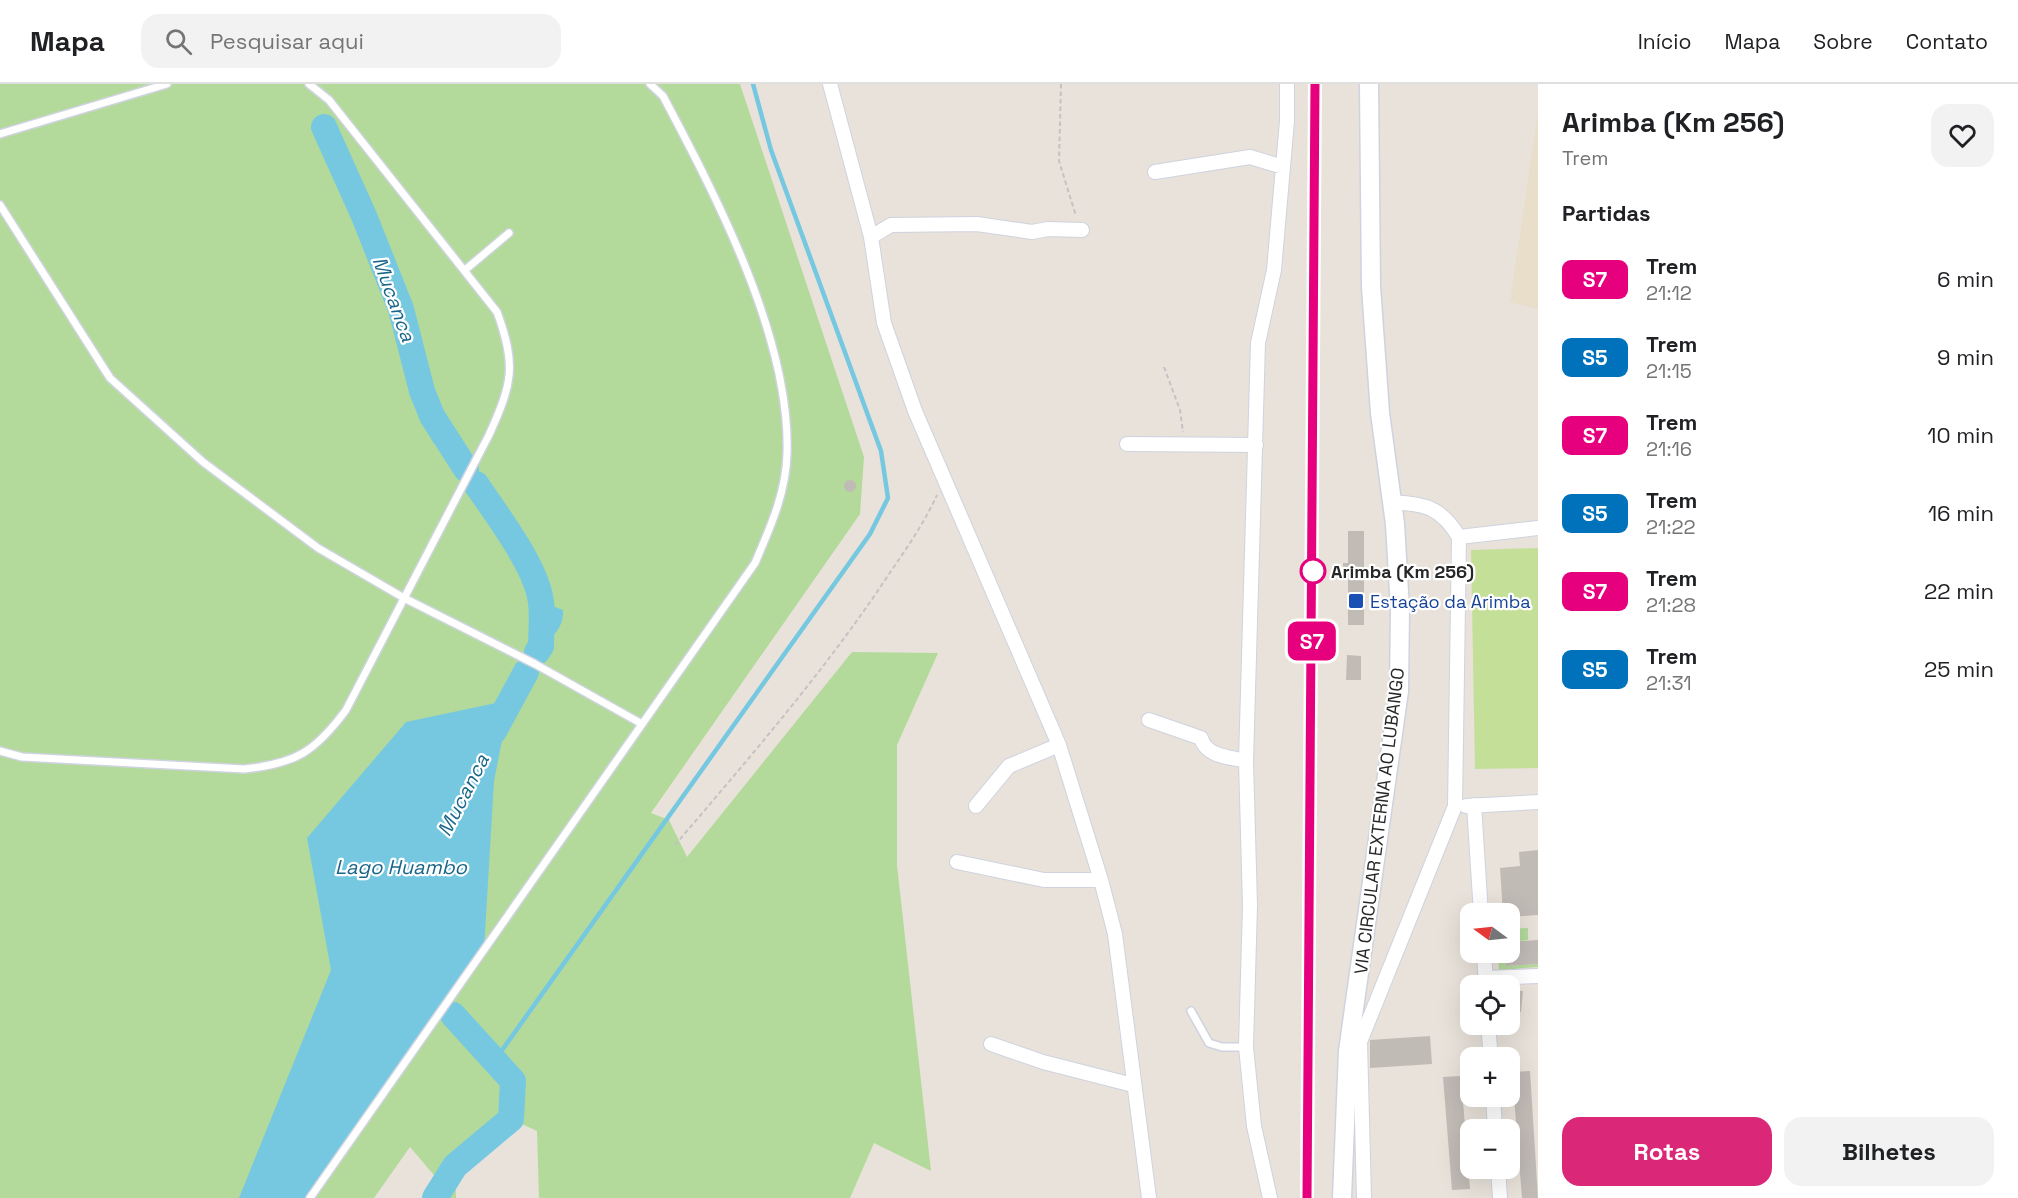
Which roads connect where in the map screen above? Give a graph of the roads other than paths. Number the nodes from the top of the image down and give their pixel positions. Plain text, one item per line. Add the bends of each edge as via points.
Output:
1 (167, 84) edge
2 (309, 84) edge
3 (650, 84) edge
4 (831, 84) edge
5 (1287, 84) edge
6 (1369, 84) edge
7 (0, 134) edge
8 (1283, 167) junction
9 (1155, 172) dead end
10 (0, 205) edge
11 (1082, 230) road end
12 (510, 233) dead end
13 (871, 237) junction
14 (465, 270) junction
15 (1127, 444) dead end
16 (1256, 445) junction
17 (1392, 502) junction
18 (1538, 528) edge
19 (1459, 537) junction
20 (404, 598) junction
21 (1149, 720) dead end
22 (642, 724) junction
23 (1059, 745) junction
24 (0, 751) edge
25 (1246, 760) junction
26 (1538, 801) edge
27 (1474, 805) junction
28 (976, 806) dead end
29 (1455, 806) junction
30 (957, 862) dead end
31 (1101, 880) junction
32 (1480, 903) edge
33 (1538, 976) edge
34 (1520, 978) edge
35 (1191, 1011) dead end
36 (991, 1044) dead end
37 (1246, 1047) junction
38 (1133, 1085) junction
39 (1499, 1179) edge
40 (310, 1198) edge
41 (1149, 1198) edge
42 (1270, 1198) edge
43 (1342, 1198) edge
44 (1364, 1198) edge
45 (1500, 1198) edge

1 - 7 lane
2 - 14 lane via 329,100
3 - 22 lane via 663,96 717,198 765,323 786,405 787,456 778,509 755,563
4 - 13 street
5 - 8 street
6 - 17 main road, VIA CIRCULAR EXTERNA AO LUBANGO via 1371,287 1380,413
8 - 9 street via 1250,158
8 - 16 street via 1274,270 1258,343
10 - 20 lane via 110,378 203,462 318,548
11 - 13 street via 1032,232 977,224 891,225
12 - 14 lane
13 - 23 street via 884,323 915,411
14 - 20 lane via 497,312 509,344 510,374 489,435
15 - 16 street
16 - 25 street
17 - 19 street via 1427,505 1448,519
17 - 43 main road, VIA CIRCULAR EXTERNA AO LUBANGO via 1400,609 1399,691 1348,1051
18 - 19 street
19 - 29 street
20 - 22 lane via 536,664
20 - 24 lane via 345,710 314,747 294,759 244,769 22,757
21 - 25 street via 1201,738 1211,752
22 - 40 lane
23 - 28 street via 1009,766
23 - 31 street
25 - 37 street via 1250,905
26 - 27 street
27 - 29 street
27 - 32 street
29 - 44 street via 1360,1042
30 - 31 street via 1044,880
31 - 38 street via 1115,934
33 - 34 street
35 - 37 lane via 1209,1043
36 - 38 street
37 - 42 street via 1254,1126
38 - 41 street
39 - 45 street

